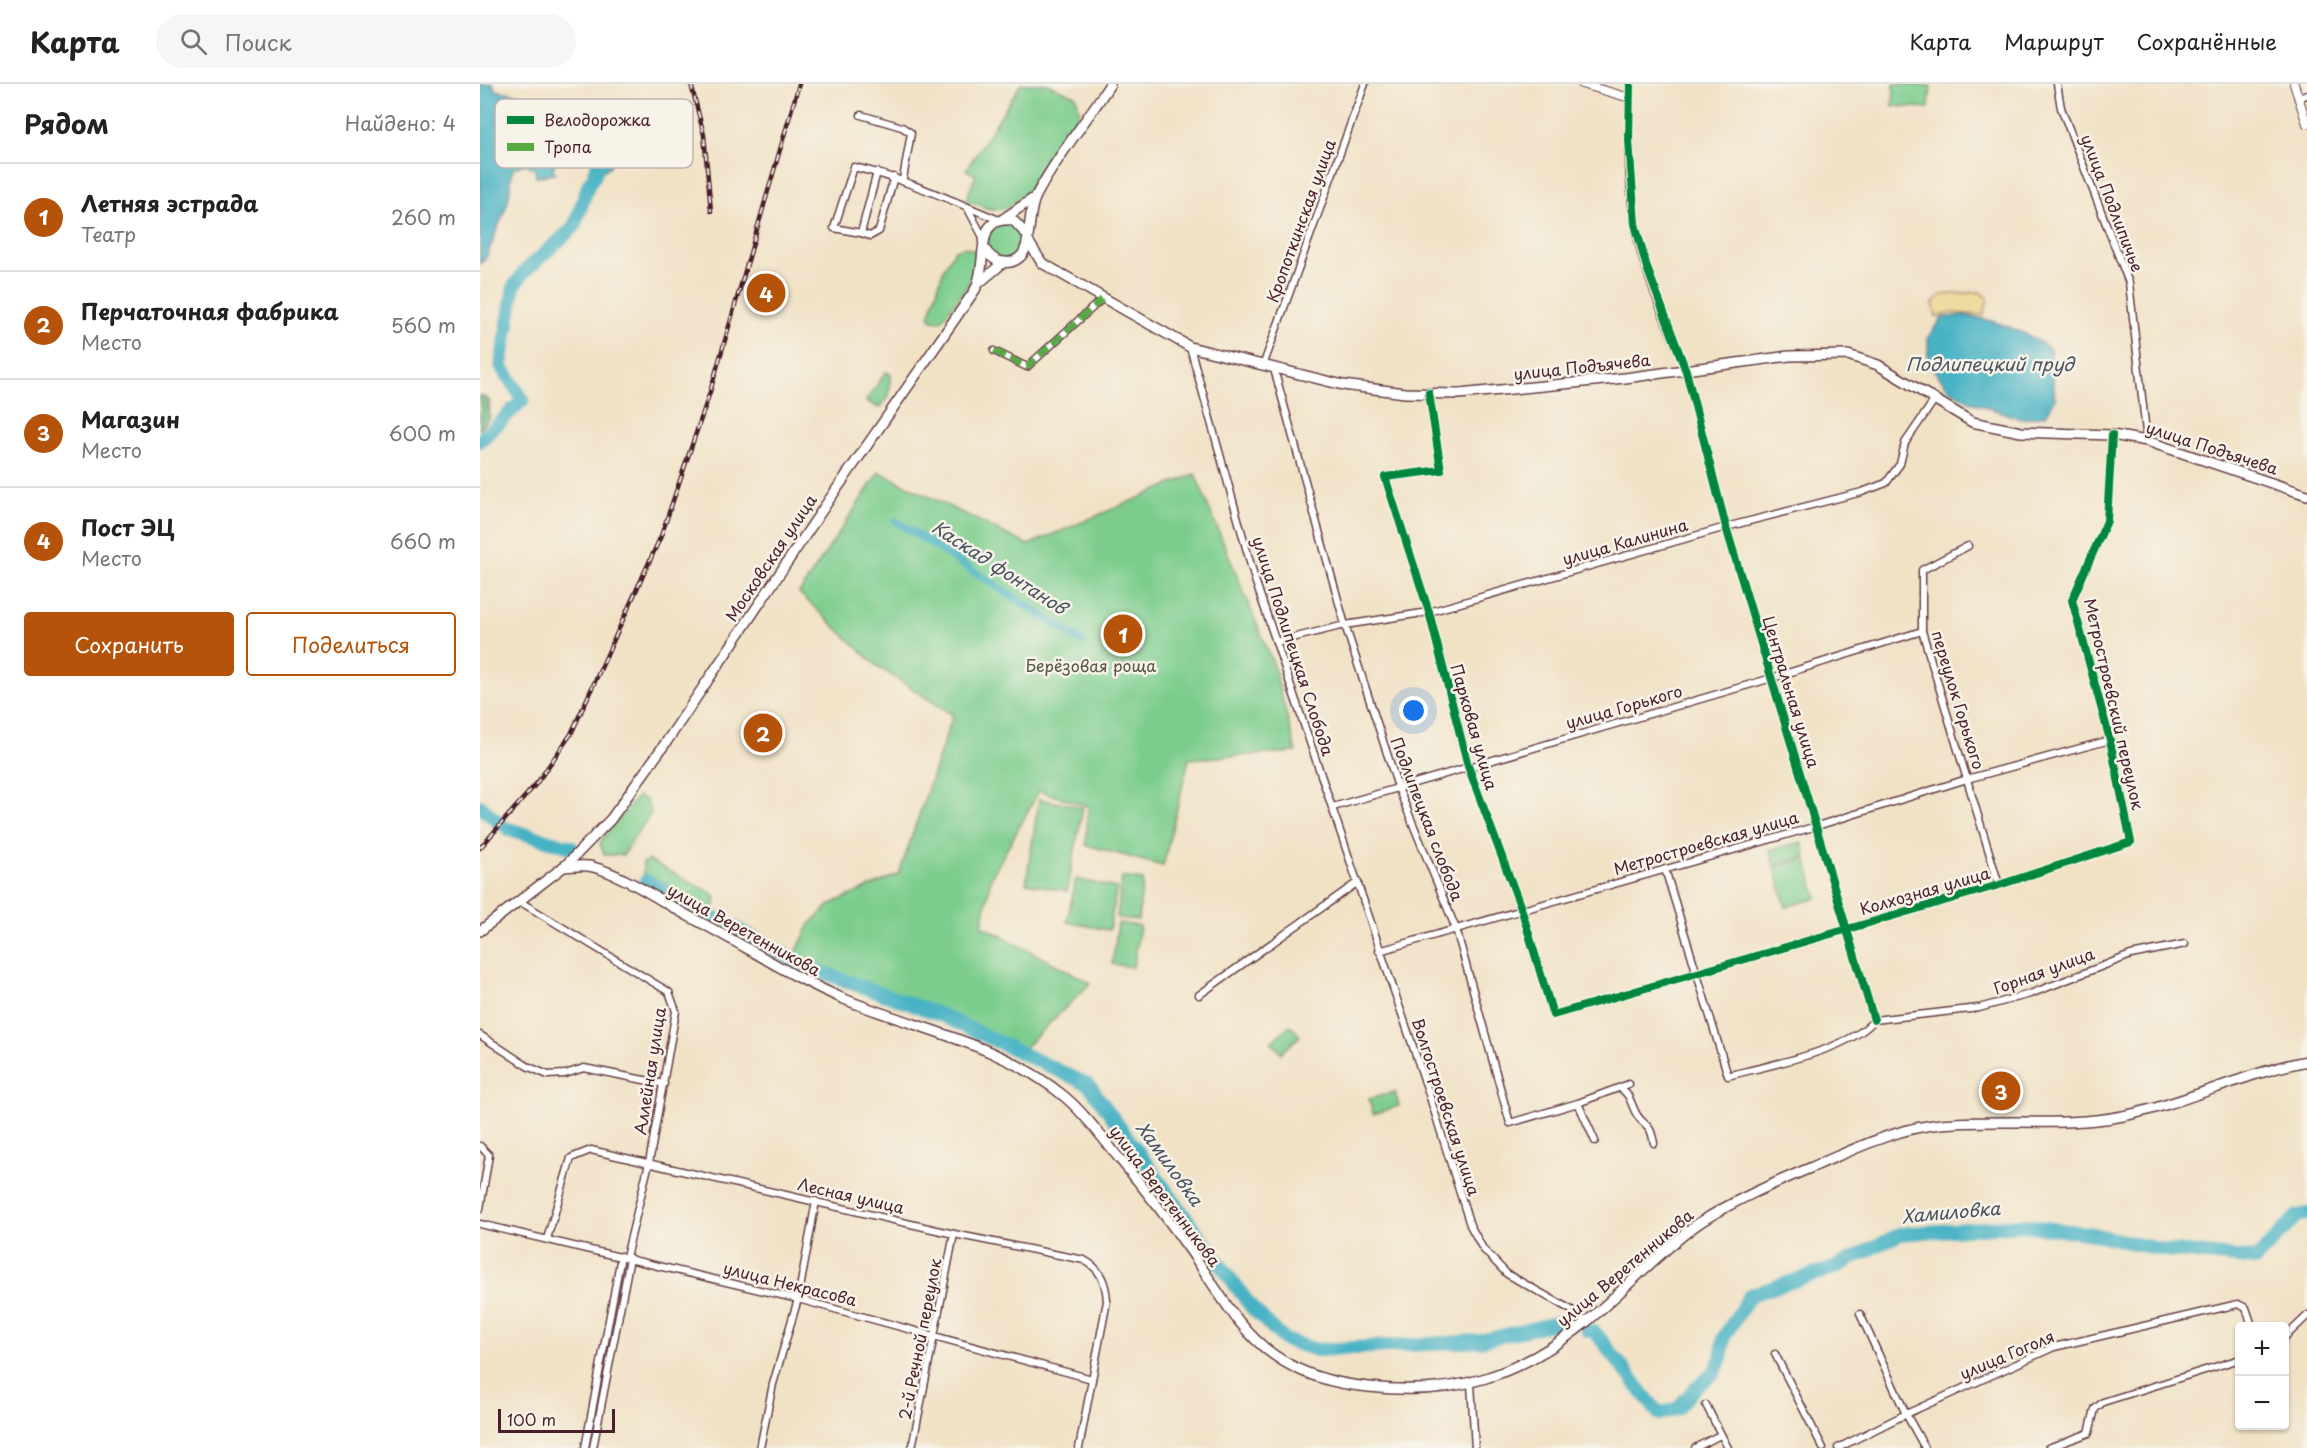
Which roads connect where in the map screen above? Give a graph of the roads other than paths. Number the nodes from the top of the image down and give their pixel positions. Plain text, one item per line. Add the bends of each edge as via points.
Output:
1 (1110, 84) edge
2 (1365, 84) edge
3 (1582, 84) edge
4 (1630, 84) edge
5 (2057, 84) edge
6 (2294, 84) edge
7 (2307, 95) edge
8 (1629, 98) junction
9 (2298, 98) junction
10 (861, 116) dead end
11 (2307, 123) edge
12 (877, 172) junction
13 (894, 177) junction
14 (903, 179) junction
15 (1034, 198) junction
16 (967, 207) junction
17 (1001, 219) junction
18 (861, 234) junction
19 (1027, 237) junction
20 (985, 244) junction
21 (1015, 261) junction
22 (1040, 261) junction
23 (1004, 262) junction
24 (979, 282) junction
25 (1102, 299) junction
26 (1190, 347) junction
27 (994, 351) dead end
28 (1263, 367) junction
29 (1274, 369) junction
30 (1686, 371) junction
31 (1429, 393) junction
32 (1935, 399) junction
33 (2112, 435) junction
34 (2147, 441) junction
35 (2307, 495) edge
36 (1726, 527) junction
37 (1968, 546) dead end
38 (1429, 612) junction
39 (1345, 625) junction
40 (1922, 631) junction
41 (1276, 642) junction
42 (1772, 678) junction
43 (2110, 740) junction
44 (1468, 766) junction
45 (1967, 779) junction
46 (1399, 790) junction
47 (1333, 807) junction
48 (1817, 826) junction
49 (2131, 842) joint
50 (565, 866) junction
51 (1665, 869) junction
52 (1358, 882) junction
53 (1999, 885) junction
54 (519, 902) junction
55 (1522, 911) junction
56 (1846, 928) junction
57 (1456, 929) junction
58 (480, 931) edge
59 (2185, 944) dead end
60 (1379, 951) junction
61 (1697, 974) junction
62 (1199, 995) dead end
63 (1553, 1015) joint
64 (1874, 1020) junction
65 (480, 1035) edge
66 (2307, 1061) edge
67 (664, 1084) junction
68 (1629, 1084) dead end
69 (1620, 1088) junction
70 (1578, 1103) junction
71 (1595, 1141) dead end
72 (1654, 1143) dead end
73 (480, 1146) edge
74 (649, 1163) junction
75 (816, 1201) junction
76 (480, 1209) edge
77 (480, 1224) edge
78 (954, 1234) junction
79 (547, 1239) junction
80 (626, 1257) junction
81 (798, 1299) junction
82 (1860, 1314) dead end
83 (2307, 1316) edge
84 (1586, 1322) junction
85 (2251, 1322) edge
86 (2289, 1333) edge
87 (934, 1335) junction
88 (1775, 1354) dead end
89 (2235, 1361) edge
90 (1092, 1379) junction
91 (1471, 1384) junction
92 (1706, 1405) dead end
93 (1906, 1414) junction
94 (1720, 1435) junction
95 (585, 1448) edge
96 (593, 1448) edge
97 (760, 1448) edge
98 (912, 1448) edge
99 (1079, 1448) edge
100 (1475, 1448) edge
101 (1695, 1448) edge
102 (1728, 1448) edge
103 (1823, 1448) edge
104 (1839, 1448) edge
105 (1925, 1448) edge
106 (2048, 1448) edge

1 - 15 main road, Московская улица
2 - 28 street, Кропоткинская улица
3 - 8 street
4 - 8 street
5 - 34 street, улица Подлипичье via 2061,108 2129,283
6 - 9 street
7 - 9 street
8 - 30 street via 1635,224 1647,268
9 - 11 street
10 - 14 street via 902,127 910,133
12 - 13 street
12 - 18 street
12 - 18 street via 852,167 833,226
13 - 14 street
13 - 18 street via 879,231 870,236
14 - 16 street
15 - 17 main road, Московская улица
15 - 19 main road, Московская улица
16 - 17 street
16 - 20 street
17 - 19 main road via 1020,224
17 - 20 main road, Московская улица via 988,227
19 - 21 main road, Московская улица via 1024,253
19 - 22 main road, улица Подъячева
20 - 23 main road via 992,258
20 - 24 main road, Московская улица
21 - 22 main road
21 - 23 main road
22 - 25 main road, улица Подъячева
23 - 24 main road, Московская улица
24 - 50 main road, Московская улица via 637,785
25 - 26 main road, улица Подъячева
25 - 27 street via 1027,367
26 - 28 main road, улица Подъячева
26 - 41 street, улица Подлипецкая Слобода
28 - 29 main road, улица Подъячева
29 - 31 main road, улица Подъячева via 1343,385
29 - 39 street, Подлипецкая слобода
30 - 31 main road, улица Подъячева via 1526,389
30 - 32 main road, улица Подъячева via 1789,356 1848,355 1878,364
30 - 36 street, Центральная улица
31 - 38 street, Парковая улица via 1442,470 1385,477
32 - 33 main road, улица Подъячева via 1972,422 2021,432
32 - 36 street, улица Калинина via 1905,442 1900,464 1886,483
33 - 34 main road, улица Подъячева
33 - 43 street, Метростроевский переулок via 2107,521 2072,600
34 - 35 main road, улица Подъячева
36 - 38 street, улица Калинина
36 - 42 street, Центральная улица
37 - 40 street, переулок Горького via 1922,570
38 - 39 street, улица Калинина
38 - 44 street, Парковая улица
39 - 41 street, улица Калинина
39 - 46 street, Подлипецкая слобода
40 - 42 street, улица Горького
40 - 45 street, переулок Горького
41 - 47 street, улица Подлипецкая Слобода
42 - 44 street, улица Горького
42 - 48 street, Центральная улица
43 - 45 street, Метростроевская улица
43 - 49 street, Метростроевский переулок
44 - 46 street, улица Горького
44 - 55 street, Парковая улица
45 - 48 street, Метростроевская улица
45 - 53 street, переулок Горького
46 - 47 street, улица Горького
46 - 57 street, Подлипецкая слобода
47 - 52 street, улица Подлипецкая Слобода
48 - 51 street, Метростроевская улица
48 - 56 street, Центральная улица
49 - 53 street, Колхозная улица
50 - 54 main road, Московская улица
50 - 91 main road, улица Веретенникова via 591,866 825,991 969,1044 1034,1075 1061,1093 1133,1174 1250,1335 1287,1364 1331,1381 1376,1388 1409,1390
51 - 55 street, Метростроевская улица
51 - 61 street
52 - 60 street, улица Подлипецкая Слобода
52 - 62 street
53 - 56 street, Колхозная улица
54 - 58 main road, Московская улица
54 - 67 street, Аллейная улица via 669,992 676,1011
55 - 57 street, Метростроевская улица
55 - 63 street, Парковая улица
56 - 61 street, Колхозная улица
56 - 64 street, Центральная улица
57 - 60 street, Метростроевская улица
57 - 70 street, Подлипецкая слобода via 1510,1123
59 - 64 street, Горная улица via 2131,955 2030,994 1979,1008
60 - 84 street, Волгостроевская улица via 1470,1225 1483,1249 1507,1274
61 - 63 street, Колхозная улица
61 - 64 street via 1728,1076 1832,1047 1865,1031
65 - 67 street via 548,1075 584,1068
66 - 84 main road, улица Веретенникова via 2124,1115 2066,1122 1942,1124 1895,1133 1726,1207 1695,1226
67 - 74 street, Аллейная улица
68 - 69 street, Подлипецкая слобода
69 - 70 street, Подлипецкая слобода
69 - 72 street via 1630,1095 1638,1116 1650,1126
70 - 71 street
73 - 76 street via 489,1155
74 - 75 street, Лесная улица
74 - 79 street, Лесная улица via 591,1150 571,1158
74 - 80 street, Аллейная улица
75 - 78 street, Лесная улица
75 - 81 street
77 - 79 street, улица Некрасова
78 - 87 street, 2-й Речной переулок
78 - 90 street, Лесная улица via 1092,1264 1107,1288
79 - 80 street, улица Некрасова
80 - 81 street, улица Некрасова
80 - 95 street, Аллейная улица
80 - 96 street, Аллейная улица
81 - 87 street, улица Некрасова
81 - 97 street via 772,1384
82 - 93 street
83 - 86 street
84 - 91 main road, улица Веретенникова via 1522,1364
85 - 93 street, улица Гоголя via 2246,1308 2238,1304 2054,1347
87 - 90 street, улица Некрасова
87 - 98 street, 2-й Речной переулок
88 - 103 street
89 - 106 street via 2103,1402 2095,1409 2089,1433
90 - 99 street, Лесная улица
91 - 100 street
92 - 94 street
93 - 104 street, улица Гоголя
93 - 105 street
94 - 101 street
94 - 102 street

